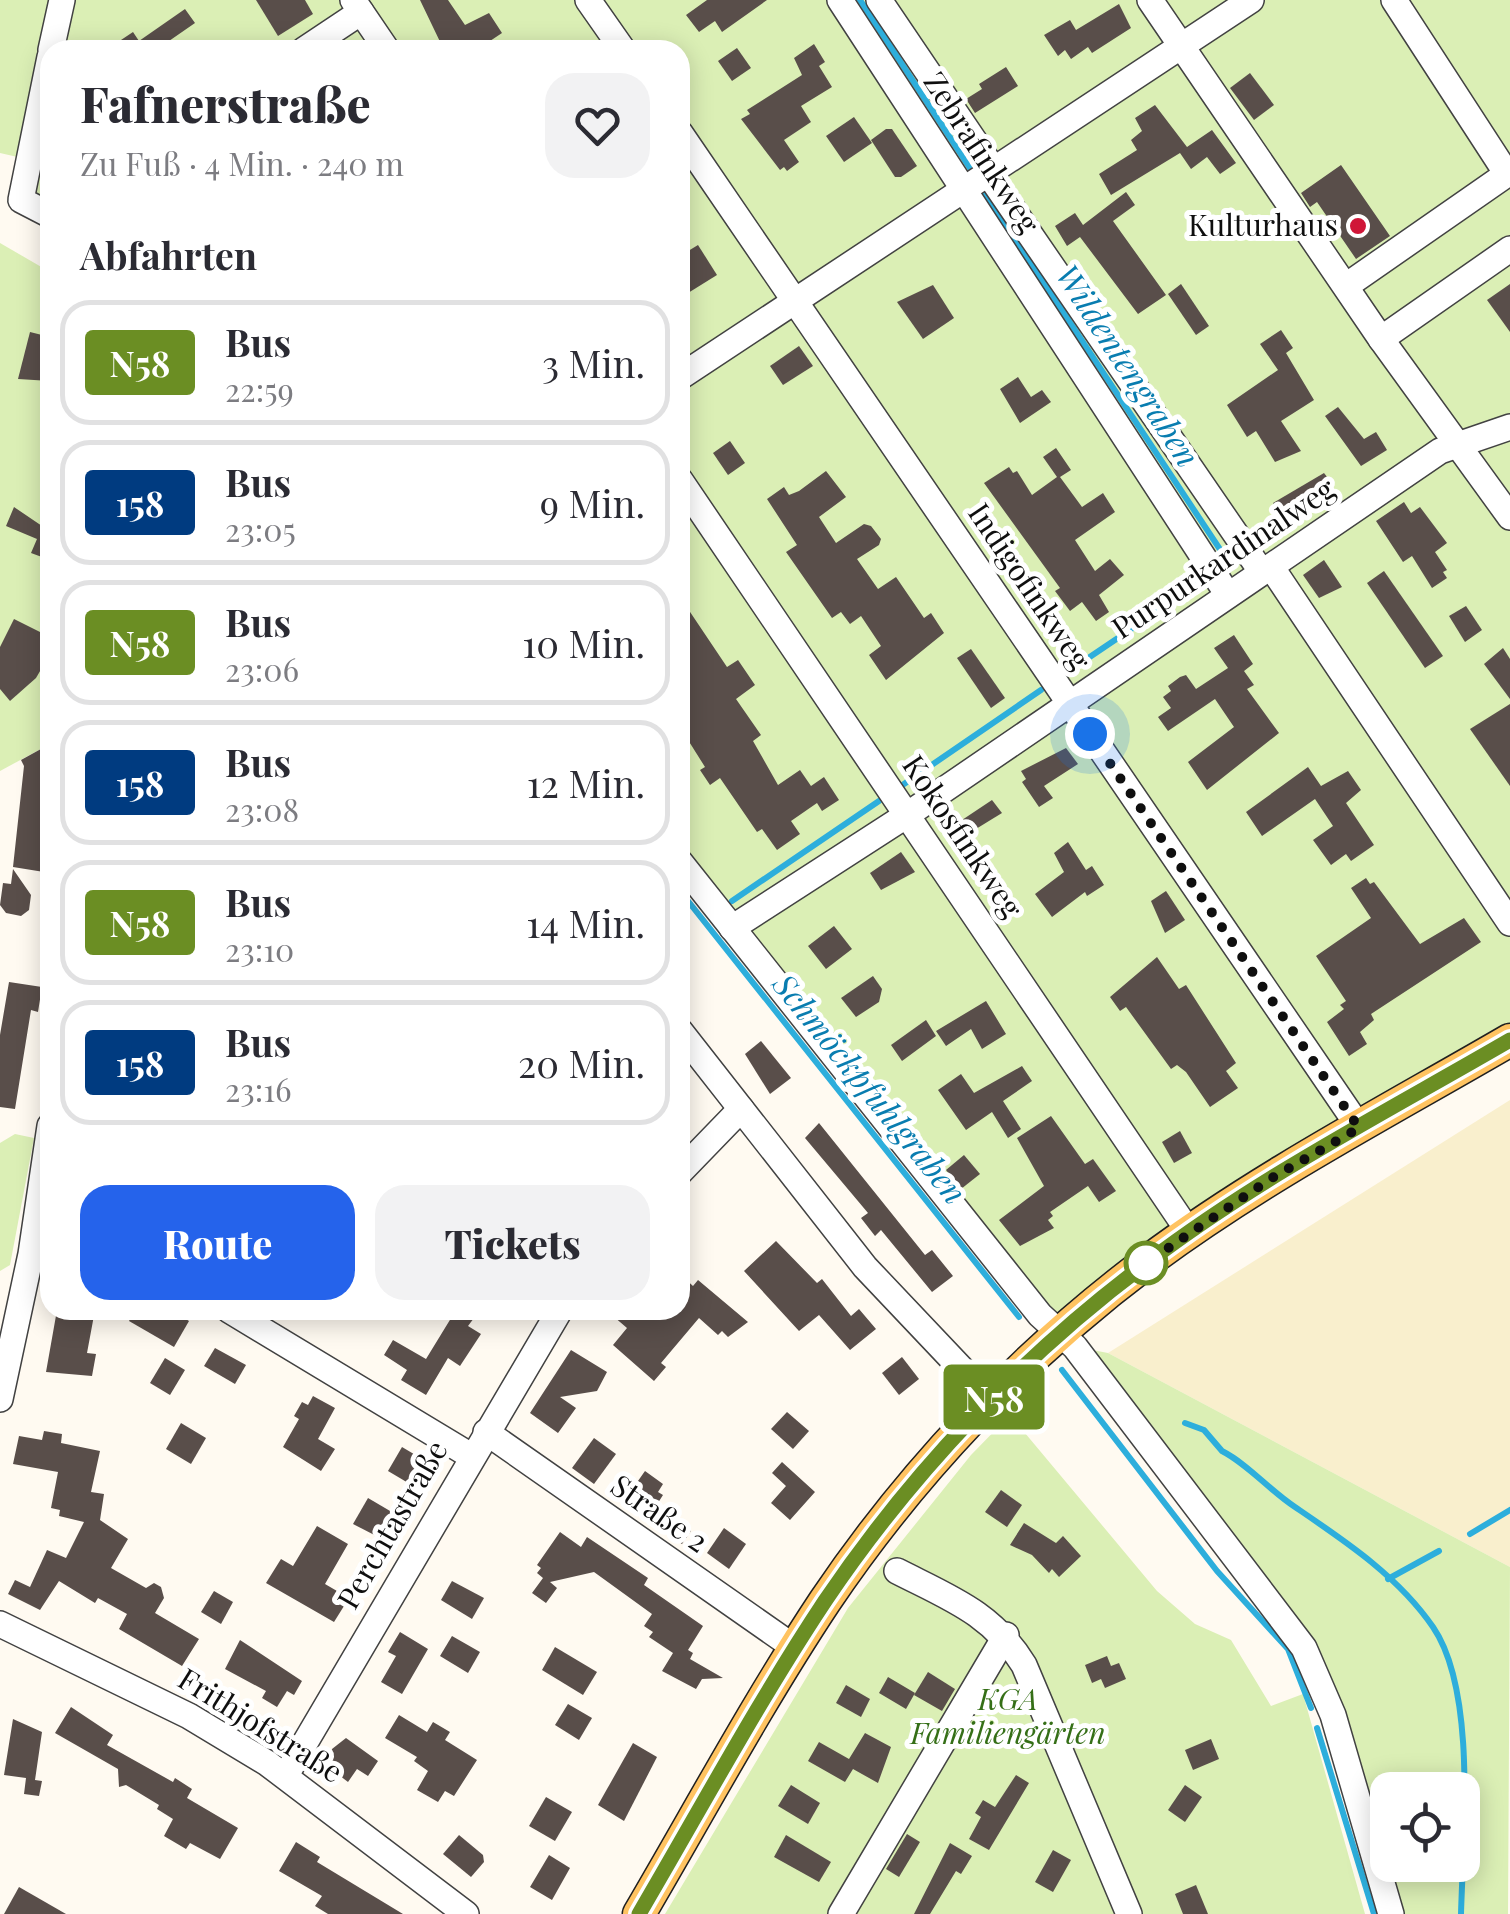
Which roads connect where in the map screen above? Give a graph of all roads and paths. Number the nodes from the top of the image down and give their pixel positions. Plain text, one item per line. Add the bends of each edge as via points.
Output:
1 (62, 0) edge
2 (588, 0) edge
3 (840, 0) edge
4 (879, 0) edge
5 (1150, 0) edge
6 (1251, 0) edge
7 (1394, 0) edge
8 (357, 6) edge
9 (54, 40) edge
10 (316, 40) edge
11 (380, 40) edge
12 (615, 40) edge
13 (1182, 46) junction
14 (40, 107) edge
15 (690, 147) edge
16 (994, 170) junction
17 (966, 188) junction
18 (40, 210) edge
19 (1510, 249) edge
20 (1346, 286) junction
21 (798, 302) junction
22 (1381, 339) junction
23 (690, 371) edge
24 (1510, 426) edge
25 (1456, 444) junction
26 (690, 495) edge
27 (1510, 517) edge
28 (1267, 570) junction
29 (1228, 595) junction
30 (1068, 703) junction
31 (907, 815) junction
32 (690, 875) edge
33 (1510, 923) edge
34 (732, 928) junction
35 (1510, 1040) edge
36 (690, 1044) edge
37 (741, 1109) junction
38 (1359, 1128) junction
39 (690, 1162) edge
40 (1189, 1232) junction
41 (40, 1249) edge
42 (246, 1320) edge
43 (554, 1320) edge
44 (1058, 1335) junction
45 (0, 1399) edge
46 (991, 1400) junction
47 (486, 1432) junction
48 (471, 1456) junction
49 (898, 1570) dead end
50 (0, 1624) edge
51 (1006, 1635) junction
52 (795, 1648) junction
53 (286, 1775) junction
54 (466, 1914) edge
55 (639, 1914) edge
56 (841, 1914) edge
57 (1129, 1914) edge
58 (1391, 1914) edge

1 - 9 street
2 - 12 street
3 - 17 street, Zebrafinkweg
4 - 16 street, Zebrafinkweg
5 - 13 street
6 - 13 street
7 - 20 street via 1507,174
8 - 10 street
8 - 11 street
13 - 16 street
13 - 20 street
14 - 18 street via 21,200
15 - 21 street, Indigofinkweg
16 - 17 street
16 - 28 street, Zebrafinkweg via 994,182
17 - 21 street
17 - 29 street, Zebrafinkweg
19 - 22 street
20 - 22 street
21 - 23 street
21 - 30 street, Indigofinkweg
22 - 25 street
24 - 25 street, Purpurkardinalweg
25 - 27 street
25 - 28 street, Purpurkardinalweg
26 - 31 street, Kokosfinkweg
28 - 29 street, Purpurkardinalweg
28 - 33 street, Zebrafinkweg
29 - 30 street, Purpurkardinalweg
30 - 31 street, Purpurkardinalweg
30 - 38 street, Indigofinkweg
31 - 34 street, Purpurkardinalweg
31 - 40 street, Kokosfinkweg
32 - 34 street
34 - 44 street
35 - 38 main road
36 - 37 street
37 - 39 street
37 - 46 street via 866,1267
38 - 40 main road
40 - 44 main road
41 - 45 street
42 - 48 street
43 - 47 street, Perchtastraße
44 - 46 main road
44 - 58 street via 1076,1347 1304,1648 1333,1715
46 - 52 main road via 889,1514
47 - 48 street, Perchtastraße
47 - 52 street, Straße 2
48 - 53 street, Perchtastraße
49 - 51 street via 986,1617
50 - 53 street, Frithjofstraße via 189,1716
51 - 56 street
51 - 57 street
52 - 55 main road
53 - 54 street, Frithjofstraße

